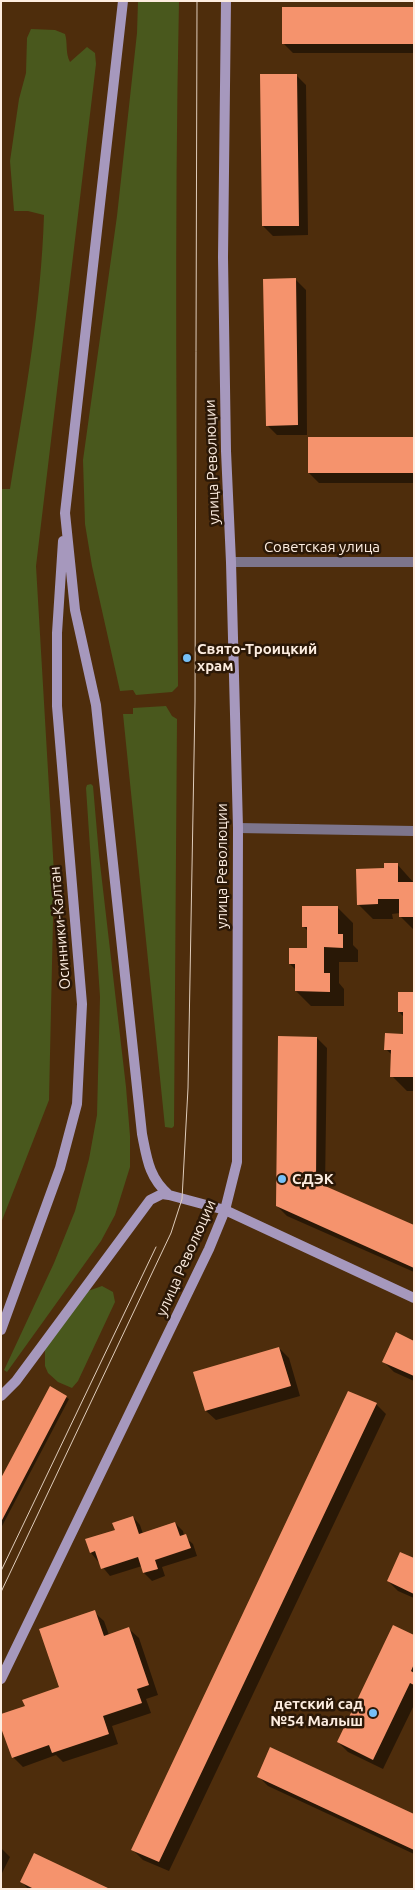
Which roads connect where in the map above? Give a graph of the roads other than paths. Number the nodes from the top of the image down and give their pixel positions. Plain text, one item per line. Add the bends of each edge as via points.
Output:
1 (123, 1) edge
2 (226, 1) edge
3 (65, 513) junction
4 (231, 562) junction
5 (414, 562) edge
6 (238, 828) junction
7 (414, 831) edge
8 (169, 1195) junction
9 (225, 1210) junction
10 (414, 1298) edge
11 (1, 1330) edge
12 (1, 1396) edge
13 (1, 1679) edge

1 - 3 street
2 - 4 street, улица Революции via 224,267
3 - 8 street via 75,610 96,705 142,1134 153,1177
3 - 11 street, Осинники-Калтан via 57,633 57,706 82,1004 77,1104 60,1168
4 - 5 street, Советская улица
4 - 6 street, улица Революции
6 - 7 street
6 - 9 street, улица Революции via 236,1162
8 - 9 street
8 - 12 street via 162,1194 150,1200 16,1381
9 - 10 street
9 - 13 street, улица Революции via 210,1248

